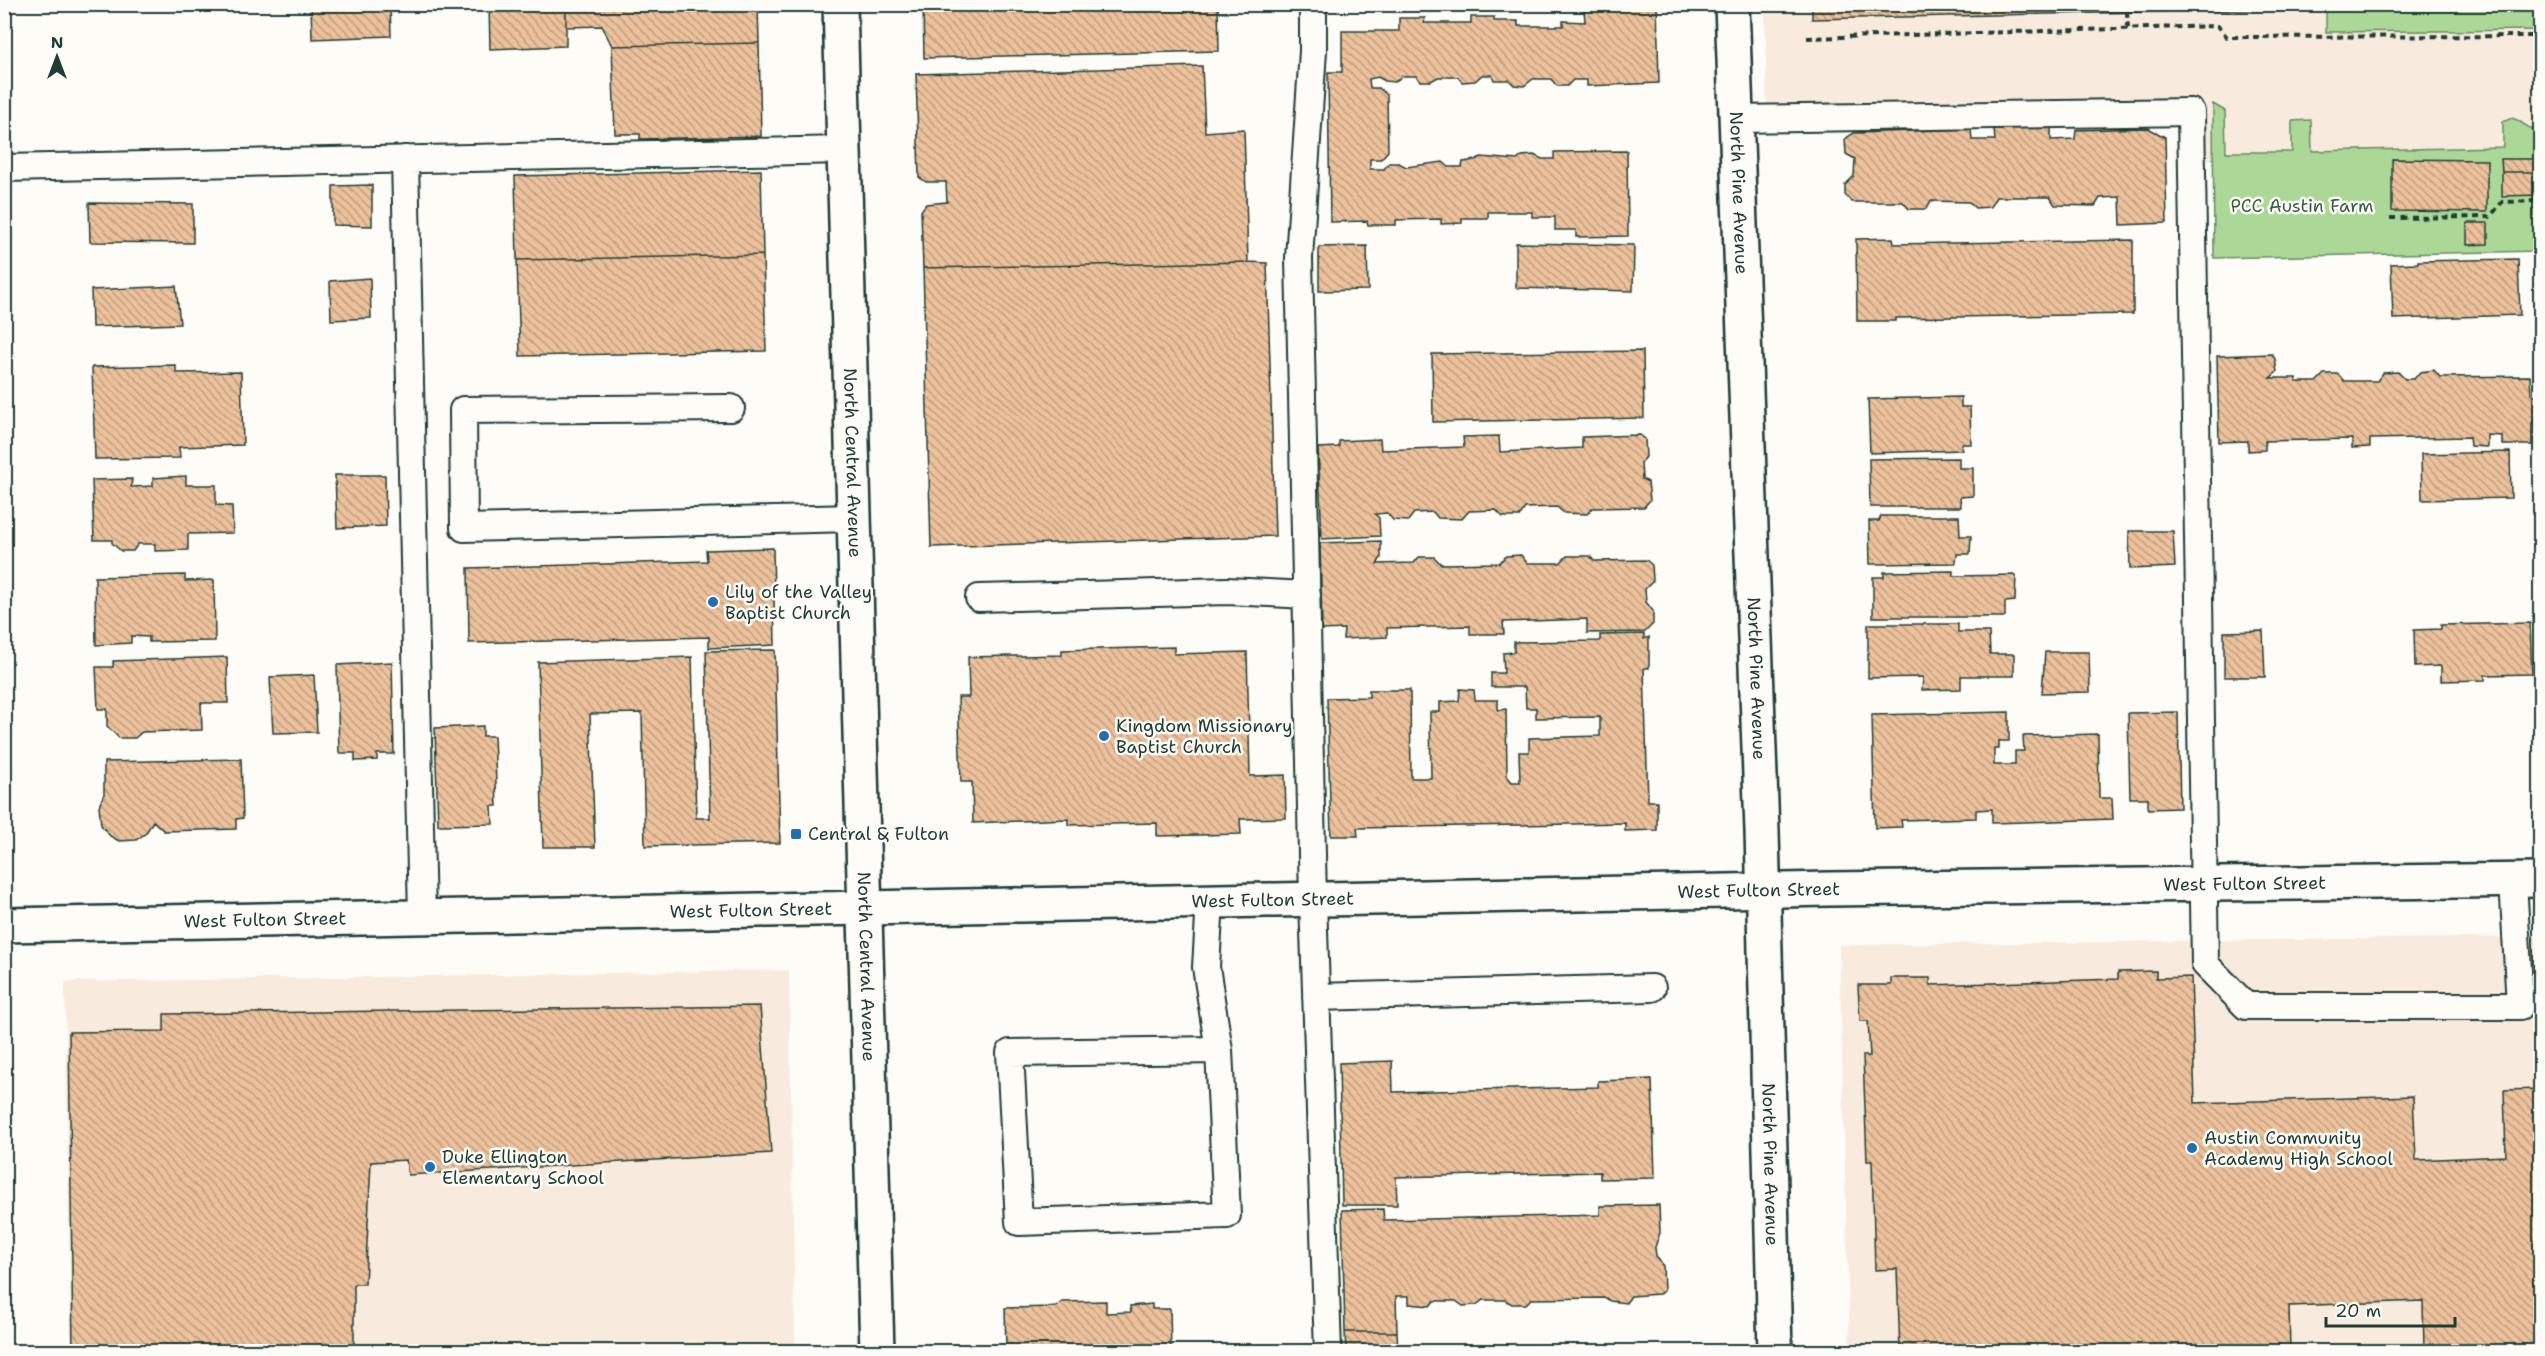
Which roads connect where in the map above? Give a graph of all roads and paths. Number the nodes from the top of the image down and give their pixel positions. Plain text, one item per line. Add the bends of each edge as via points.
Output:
1 (840, 4) edge
2 (1313, 4) edge
3 (1732, 4) edge
4 (2127, 12) dead end
5 (2128, 28) junction
6 (2536, 36) dead end
7 (1807, 38) dead end
8 (1736, 119) junction
9 (844, 150) junction
10 (405, 159) junction
11 (4, 168) edge
12 (2541, 201) edge
13 (2390, 218) dead end
14 (730, 408) dead end
15 (854, 518) junction
16 (1306, 595) junction
17 (980, 598) dead end
18 (2527, 880) edge
19 (2204, 885) junction
20 (1763, 891) junction
21 (1313, 900) junction
22 (1210, 901) junction
23 (865, 908) junction
24 (422, 917) junction
25 (4, 925) edge
26 (1652, 988) dead end
27 (1316, 997) junction
28 (1219, 1050) junction
29 (877, 1352) edge
30 (1328, 1352) edge
31 (1775, 1352) edge

1 - 9 street, North Central Avenue
2 - 16 lane via 1299,258
3 - 8 street, North Pine Avenue
4 - 5 path
5 - 6 path via 2218,26 2227,37
5 - 7 path
8 - 19 lane via 2192,112
8 - 20 street, North Pine Avenue
9 - 10 lane
9 - 15 street, North Central Avenue
10 - 11 lane
10 - 24 lane
12 - 13 path via 2502,202 2490,217
14 - 15 lane via 463,410 464,528
15 - 23 street, North Central Avenue
16 - 17 lane via 1227,591
16 - 21 lane
18 - 19 street, West Fulton Street
18 - 19 lane via 2520,1006 2246,1006 2205,964
19 - 20 street, West Fulton Street
20 - 21 street, West Fulton Street
20 - 31 street, North Pine Avenue
21 - 22 street, West Fulton Street
21 - 27 lane
22 - 23 street, West Fulton Street
22 - 28 lane via 1206,967
23 - 24 street, West Fulton Street
23 - 29 street, North Central Avenue
24 - 25 street, West Fulton Street
26 - 27 lane
27 - 30 lane
28 - 28 lane via 1227,1215 1018,1222 1010,1053

